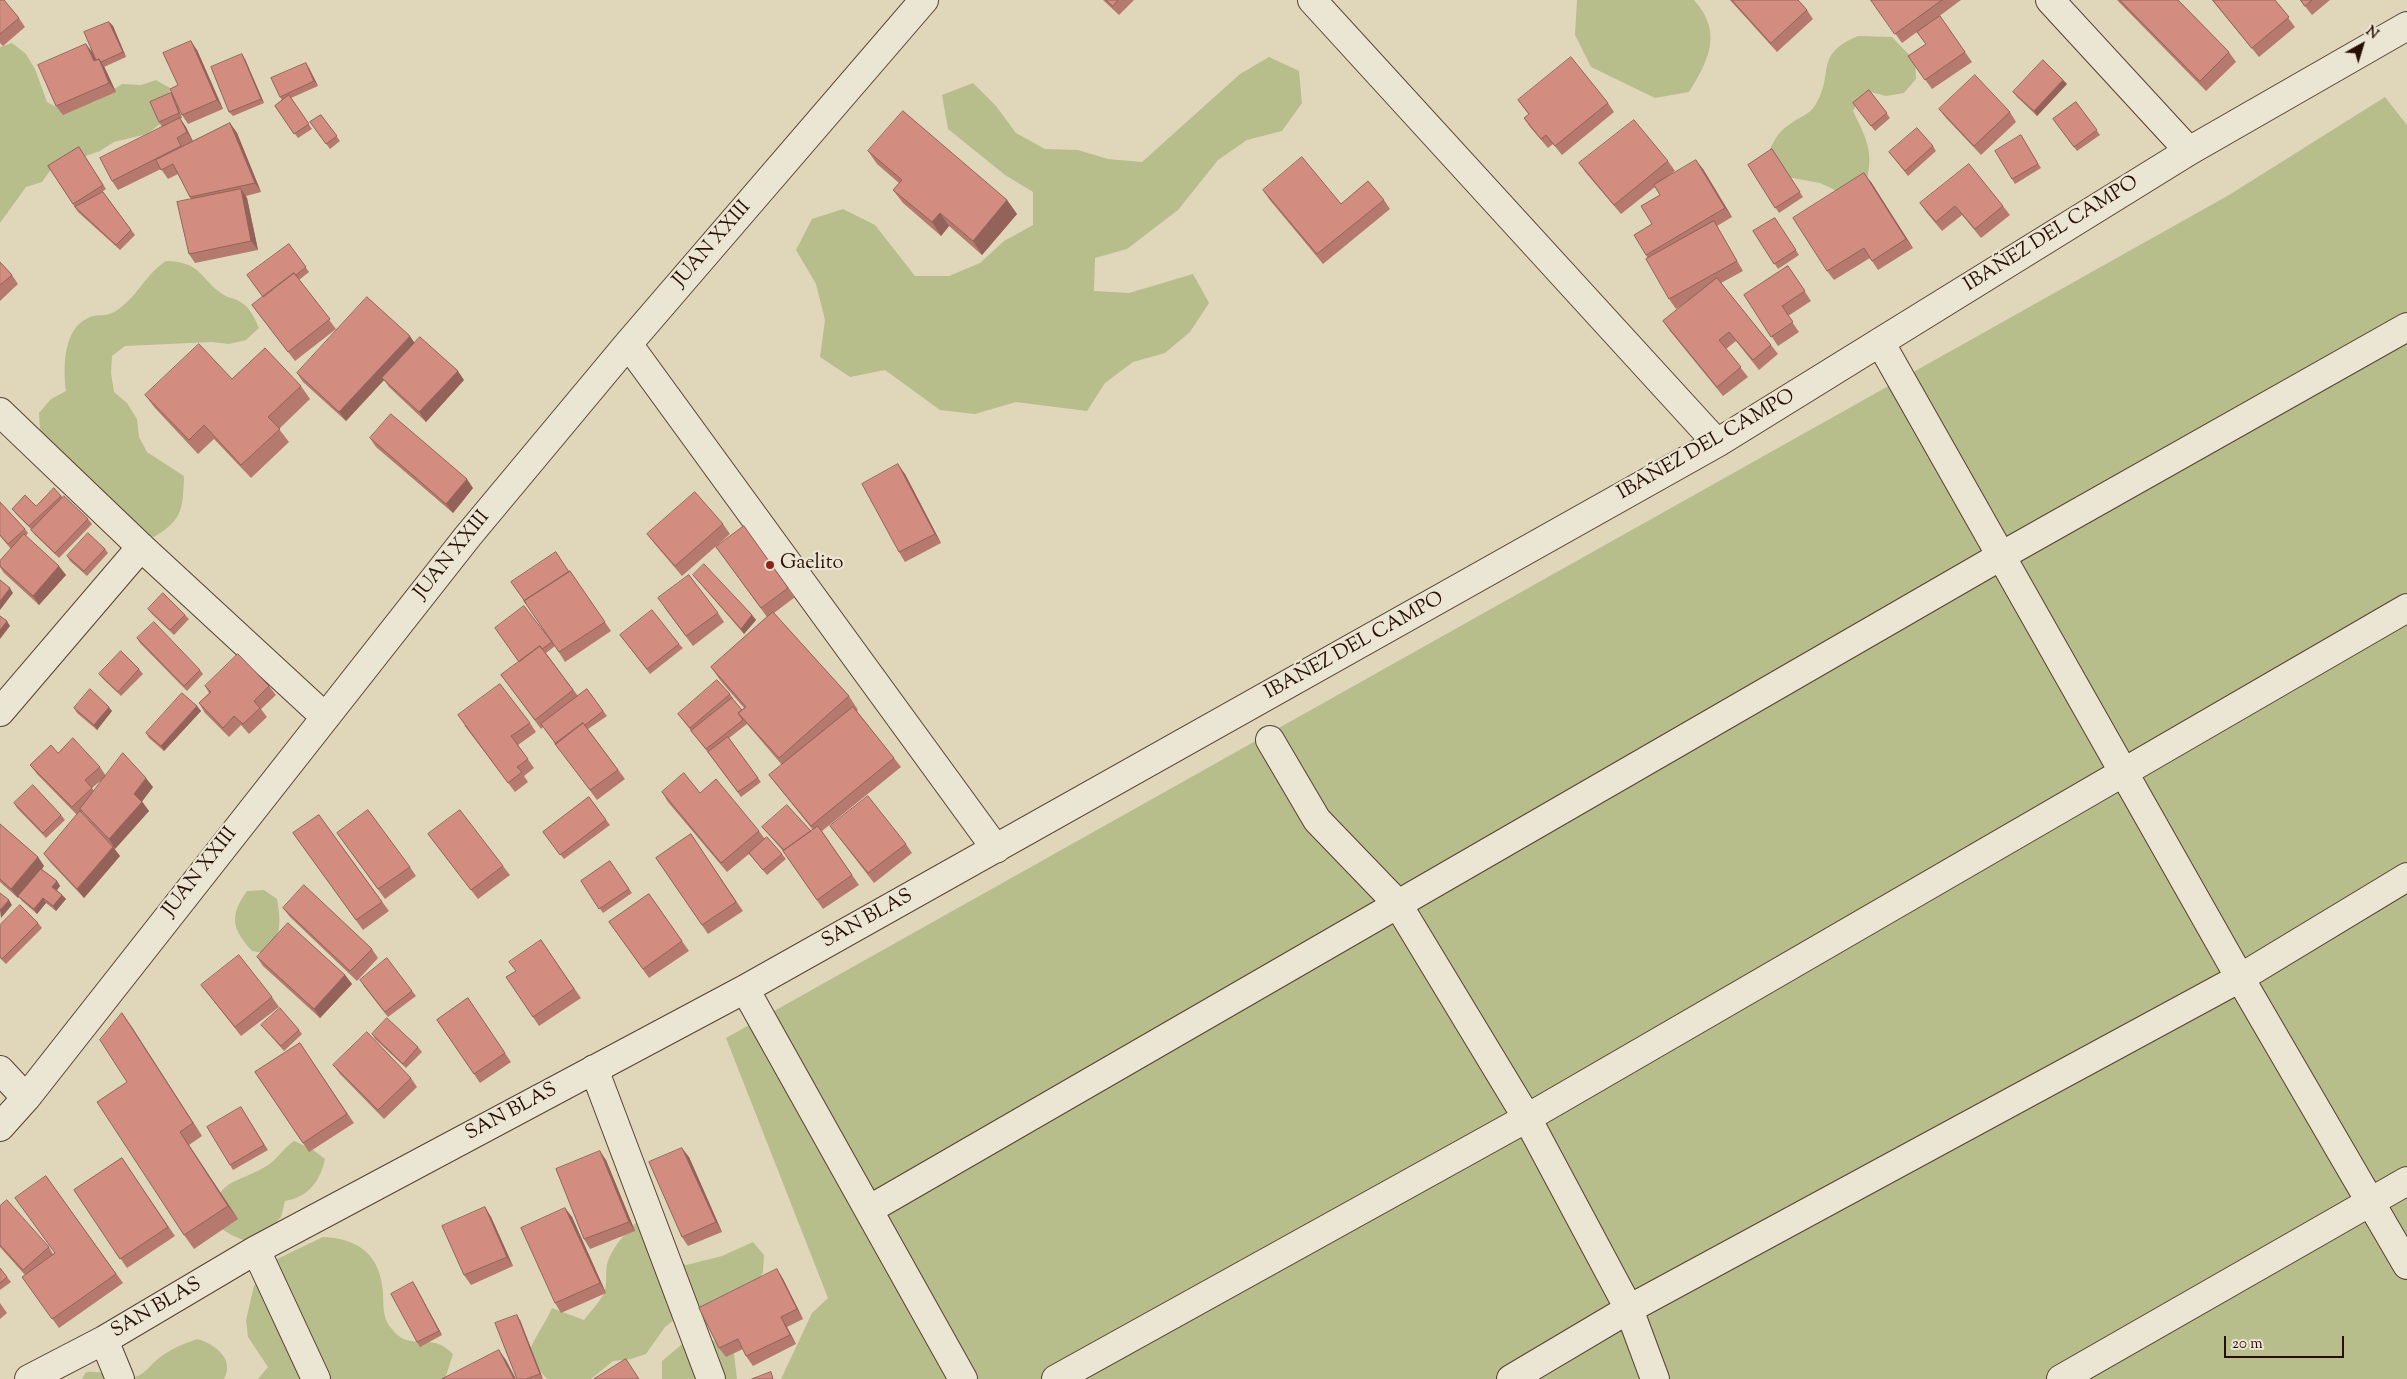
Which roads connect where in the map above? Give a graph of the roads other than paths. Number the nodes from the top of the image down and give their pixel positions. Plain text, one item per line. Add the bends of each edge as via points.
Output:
1 (924, 0) edge
2 (1312, 0) edge
3 (2050, 0) edge
4 (2407, 26) edge
5 (2189, 151) junction
6 (2407, 327) edge
7 (1880, 342) junction
8 (628, 344) junction
9 (0, 412) edge
10 (1717, 443) junction
11 (141, 547) junction
12 (2001, 556) junction
13 (2407, 608) edge
14 (0, 712) edge
15 (324, 716) junction
16 (1270, 740) dead end
17 (2124, 772) junction
18 (996, 849) junction
19 (2407, 877) edge
20 (1397, 903) junction
21 (2240, 978) junction
22 (745, 989) junction
23 (594, 1069) junction
24 (0, 1070) edge
25 (26, 1098) junction
26 (1527, 1118) junction
27 (0, 1126) edge
28 (2407, 1181) edge
29 (2371, 1202) junction
30 (870, 1210) junction
31 (256, 1250) junction
32 (2407, 1265) edge
33 (1629, 1309) junction
34 (104, 1340) junction
35 (29, 1379) edge
36 (120, 1379) edge
37 (316, 1379) edge
38 (711, 1379) edge
39 (964, 1379) edge
40 (1056, 1379) edge
41 (1511, 1379) edge
42 (1655, 1379) edge
43 (2062, 1379) edge

1 - 8 street, JUAN XXIII
2 - 10 street
3 - 5 street
4 - 5 street, IBAÑEZ DEL CAMPO
5 - 7 street, IBAÑEZ DEL CAMPO
6 - 12 street
7 - 10 street, IBAÑEZ DEL CAMPO
7 - 12 street
8 - 15 street, JUAN XXIII
8 - 18 street
9 - 11 street
10 - 18 street, IBAÑEZ DEL CAMPO
11 - 14 street
11 - 15 street
12 - 17 street
12 - 20 street
13 - 17 street
15 - 25 street, JUAN XXIII
16 - 20 street via 1317,820
17 - 21 street
17 - 26 street
18 - 22 street, SAN BLAS
19 - 21 street
20 - 26 street
20 - 30 street
21 - 29 street
21 - 33 street
22 - 23 street, SAN BLAS
22 - 30 street
23 - 31 street, SAN BLAS
23 - 38 street
24 - 25 street
25 - 27 street, JUAN XXIII
26 - 33 street
26 - 40 street
28 - 29 street
29 - 32 street
29 - 43 street
30 - 39 street
31 - 34 street, SAN BLAS
31 - 37 street
33 - 41 street
33 - 42 street
34 - 35 street, SAN BLAS
34 - 36 street

